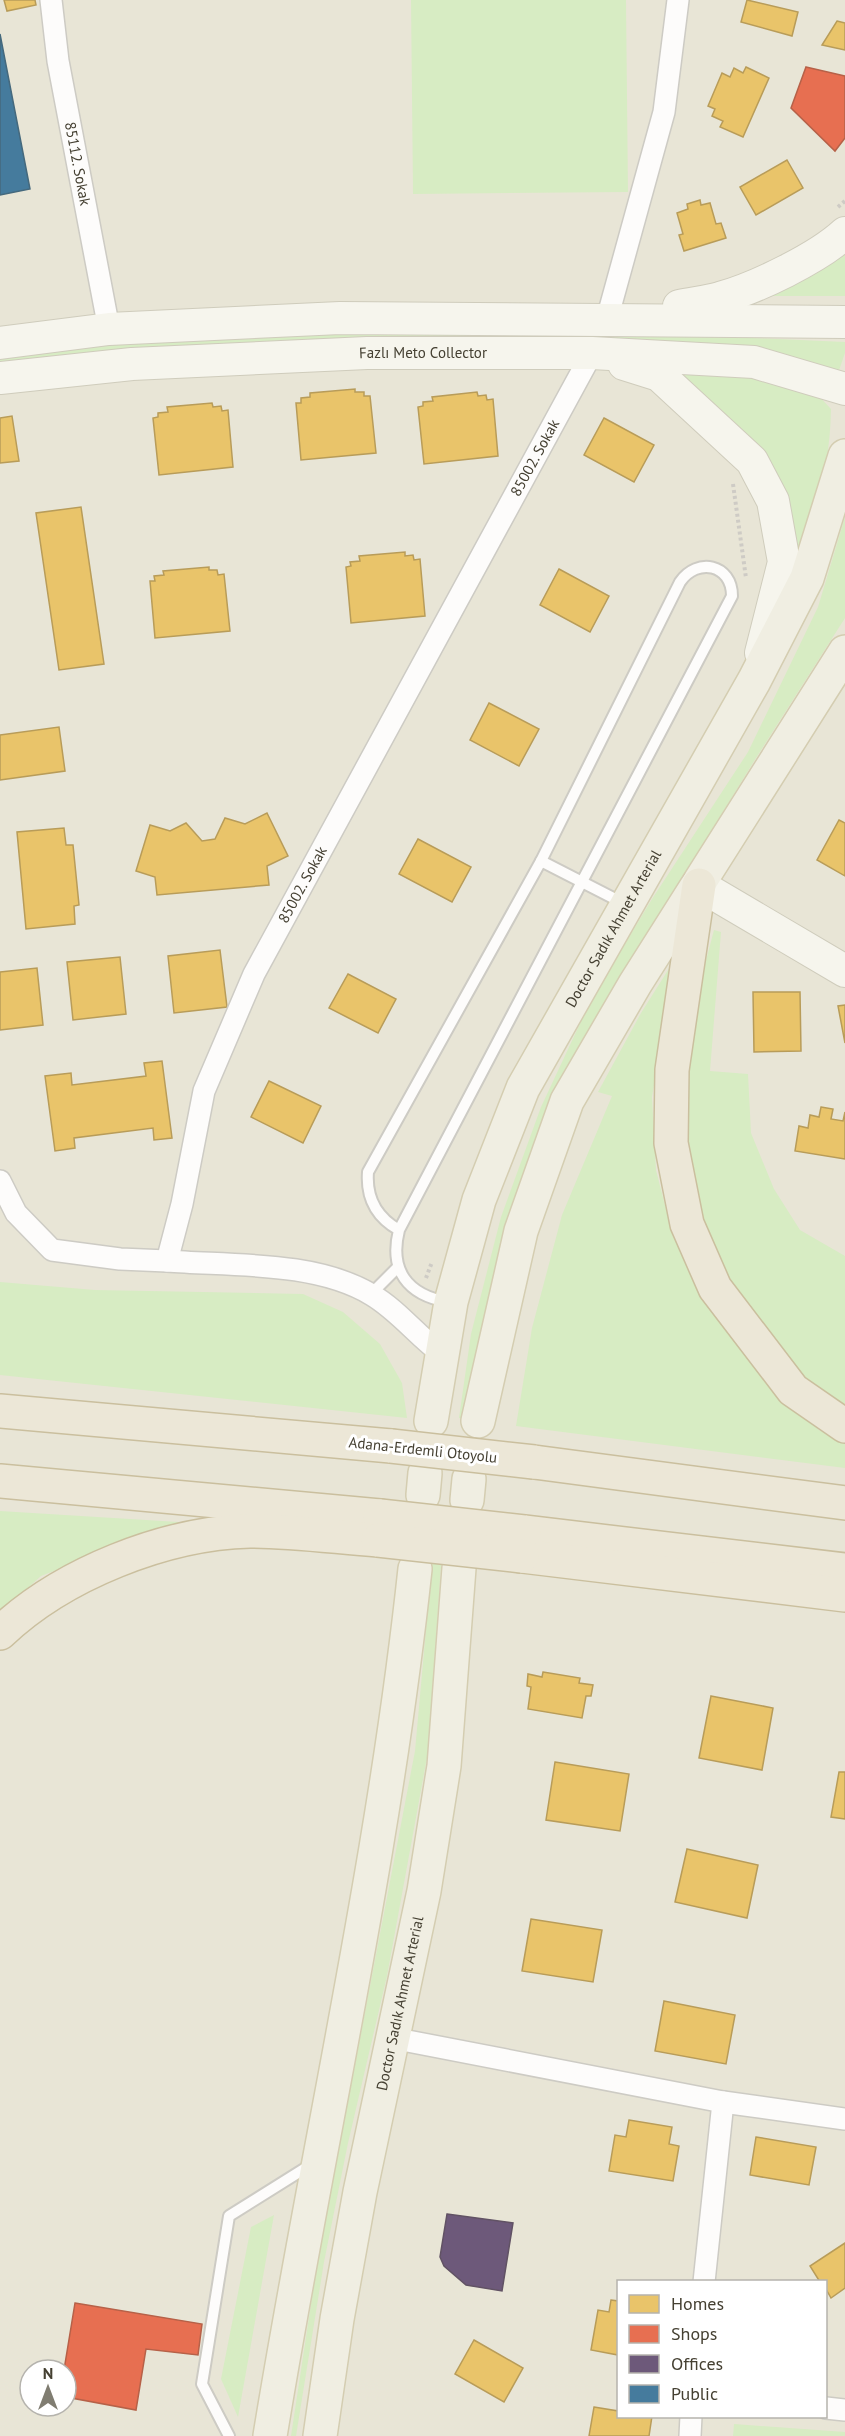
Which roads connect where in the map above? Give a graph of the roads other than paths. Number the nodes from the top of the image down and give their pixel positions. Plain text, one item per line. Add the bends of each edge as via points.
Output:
1 (51, 0) edge
2 (678, 0) edge
3 (845, 233) edge
4 (607, 319) junction
5 (845, 322) edge
6 (109, 329) junction
7 (0, 343) edge
8 (592, 353) junction
9 (0, 378) edge
10 (845, 389) edge
11 (845, 456) edge
12 (845, 652) edge
13 (754, 681) junction
14 (541, 861) junction
15 (583, 882) junction
16 (699, 885) junction
17 (626, 904) junction
18 (845, 971) edge
19 (0, 1181) edge
20 (399, 1230) junction
21 (167, 1261) junction
22 (398, 1267) junction
23 (371, 1294) junction
24 (451, 1302) junction
25 (442, 1354) junction
26 (0, 1389) edge
27 (0, 1411) edge
28 (430, 1421) dead end
29 (478, 1421) dead end
30 (149, 1424) junction
31 (845, 1426) edge
32 (0, 1481) edge
33 (845, 1503) edge
34 (379, 1528) junction
35 (523, 1544) junction
36 (415, 1569) dead end
37 (459, 1569) dead end
38 (845, 1570) edge
39 (845, 1595) edge
40 (0, 1633) edge
41 (392, 2038) junction
42 (723, 2102) junction
43 (845, 2119) edge
44 (318, 2161) junction
45 (704, 2280) edge
46 (827, 2408) edge
47 (845, 2410) edge
48 (691, 2418) edge
49 (229, 2436) edge
50 (270, 2436) edge
51 (320, 2436) edge
52 (690, 2436) edge

1 - 6 street, 85112. Sokak via 58,61
2 - 4 street via 664,112
3 - 4 main road via 835,243 784,271 721,298
4 - 5 main road
4 - 6 main road via 339,318
6 - 7 main road
8 - 9 main road, Fazlı Meto Collector via 355,354 132,364
8 - 10 main road, Fazlı Meto Collector via 754,362
8 - 13 main road via 659,375 752,461 773,501 784,562
8 - 21 street, 85002. Sokak via 254,974 204,1091
11 - 13 main road, Doctor Sadık Ahmet Arterial via 807,578
12 - 16 main road
13 - 17 main road, Doctor Sadık Ahmet Arterial
14 - 15 lane
14 - 15 lane via 680,582 692,569 717,568 729,580 732,596
14 - 20 lane via 368,1172 374,1208
15 - 17 lane
15 - 20 lane
16 - 18 main road
16 - 29 main road via 567,1101 521,1231
16 - 31 highway via 672,1070 671,1143 687,1224 716,1288 793,1390
17 - 24 main road, Doctor Sadık Ahmet Arterial via 523,1088 479,1200
19 - 21 street via 16,1213 52,1251
20 - 22 lane
21 - 23 street via 315,1273
22 - 23 lane
22 - 24 lane via 411,1287 421,1294
23 - 25 street
24 - 25 main road, Doctor Sadık Ahmet Arterial
25 - 28 main road, Doctor Sadık Ahmet Arterial
26 - 30 highway via 32,1391
27 - 30 highway, Adana-Erdemli Otoyolu
30 - 33 highway, Adana-Erdemli Otoyolu, bridge via 534,1462
32 - 34 highway
34 - 35 highway, bridge
34 - 40 highway via 250,1531 176,1540 79,1577 18,1616
35 - 38 highway
35 - 39 highway
36 - 44 main road via 361,1938
37 - 41 main road, Doctor Sadık Ahmet Arterial via 444,1766 424,1891
41 - 42 street
41 - 51 main road, Doctor Sadık Ahmet Arterial via 337,2319
42 - 43 street
42 - 45 street
44 - 49 lane via 229,2216 202,2384
44 - 50 main road
46 - 47 street
48 - 52 street

